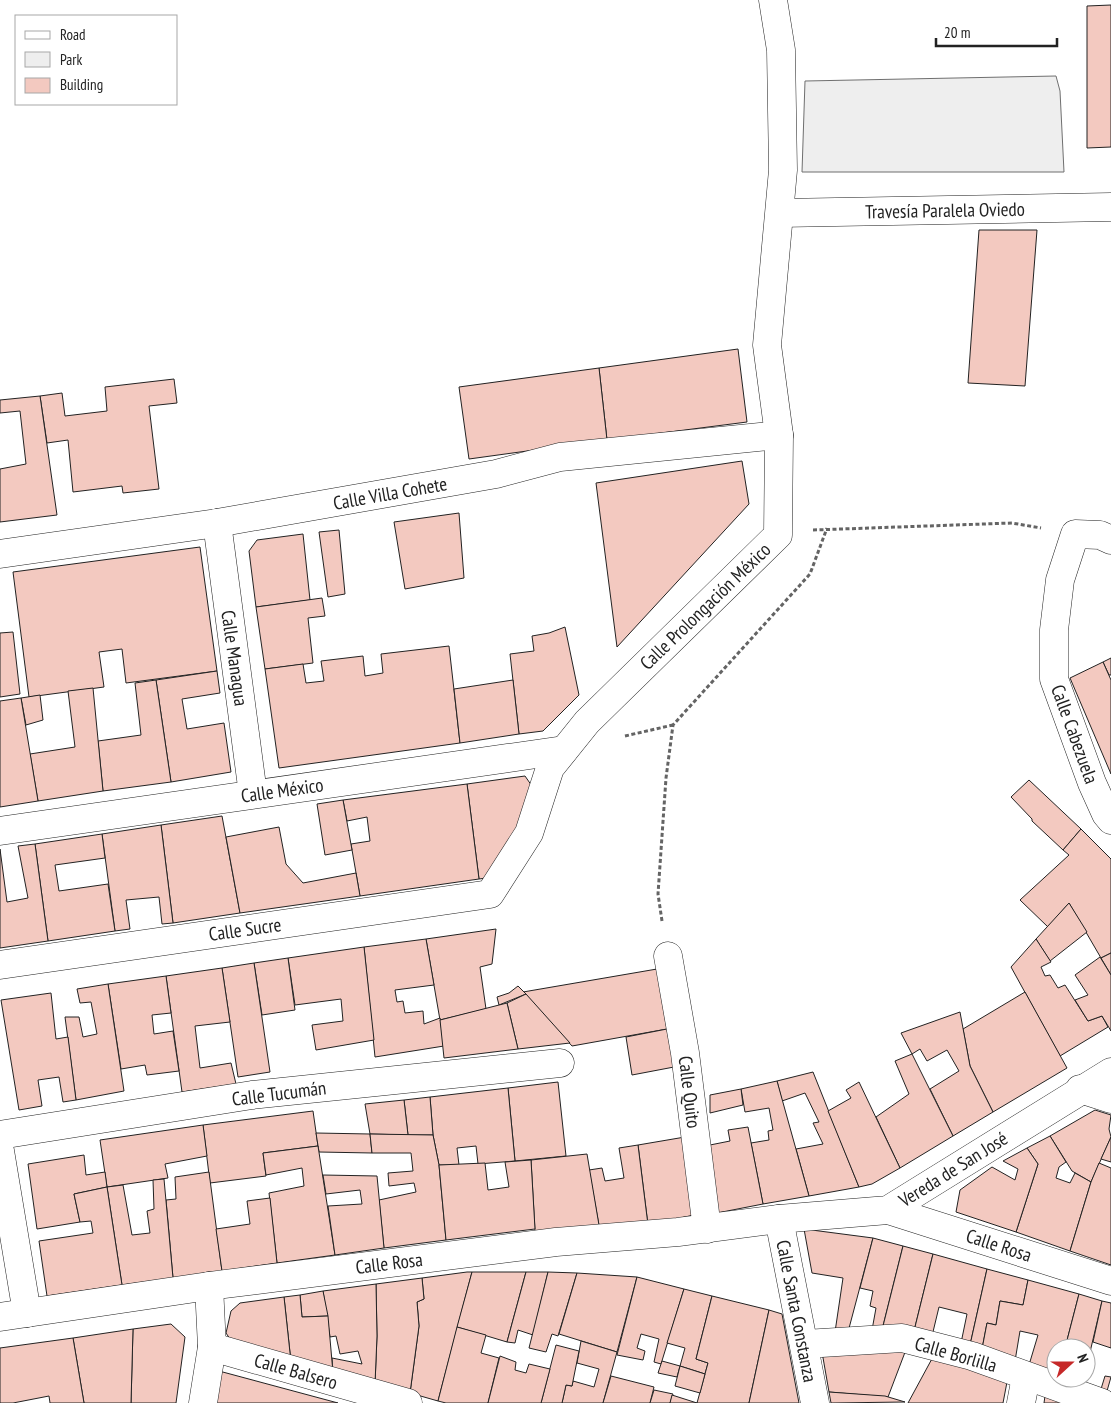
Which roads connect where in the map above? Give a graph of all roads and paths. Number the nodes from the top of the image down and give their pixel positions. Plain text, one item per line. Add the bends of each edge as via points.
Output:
1 (773, 0) edge
2 (1111, 207) edge
3 (780, 213) junction
4 (779, 434) junction
5 (217, 523) junction
6 (827, 528) junction
7 (1075, 534) junction
8 (778, 536) junction
9 (1111, 540) edge
10 (0, 554) edge
11 (564, 750) junction
12 (253, 794) junction
13 (1111, 820) edge
14 (0, 831) edge
15 (490, 894) joint
16 (668, 956) joint
17 (0, 965) edge
18 (560, 1063) dead end
19 (1111, 1072) edge
20 (1080, 1089) junction
21 (1111, 1099) edge
22 (0, 1135) edge
23 (0, 1151) edge
24 (888, 1210) junction
25 (779, 1219) junction
26 (707, 1229) junction
27 (1111, 1281) edge
28 (209, 1286) junction
29 (27, 1313) junction
30 (0, 1317) edge
31 (805, 1344) junction
32 (212, 1347) junction
33 (1026, 1377) junction
34 (203, 1403) edge
35 (408, 1403) edge
36 (815, 1403) edge
37 (1021, 1403) edge
38 (1102, 1403) edge

1 - 3 street, Calle Prolongación México via 781,50 783,170
2 - 3 street, Travesía Paralela Oviedo
3 - 4 street, Calle Prolongación México via 767,345
4 - 5 street, Calle Villa Cohete via 560,457 496,474
4 - 8 street, Calle Prolongación México
5 - 10 street, Calle Villa Cohete
5 - 12 street, Calle Managua
6 - 7 path via 1012,523
6 - 8 path
6 - 16 path via 810,574 673,725 658,894
7 - 9 street via 1100,535
7 - 13 street, Calle Cabezuela via 1060,580 1054,630 1054,679 1092,783
8 - 11 street, Calle Prolongación México via 587,722
11 - 12 street, Calle México
11 - 15 street, Calle Prolongación México via 550,768 530,832
12 - 14 street, Calle México
15 - 17 street, Calle Sucre
16 - 26 street, Calle Quito via 685,1053
18 - 22 street, Calle Tucumán via 252,1095
19 - 20 street, Vereda de San José
20 - 21 street
20 - 24 street, Vereda de San José
23 - 29 street
24 - 25 street, Vereda de San José
24 - 27 street, Calle Rosa
25 - 26 street, Calle Rosa
25 - 31 street, Calle Santa Constanza
26 - 28 street, Calle Rosa via 556,1242
28 - 29 street, Calle Rosa
28 - 32 street
29 - 30 street, Calle Rosa
31 - 33 street, Calle Borlilla via 902,1338 972,1356
31 - 36 street, Calle Santa Constanza
32 - 34 street
32 - 35 street, Calle Balsero
33 - 37 street
33 - 38 street, Calle Borlilla

